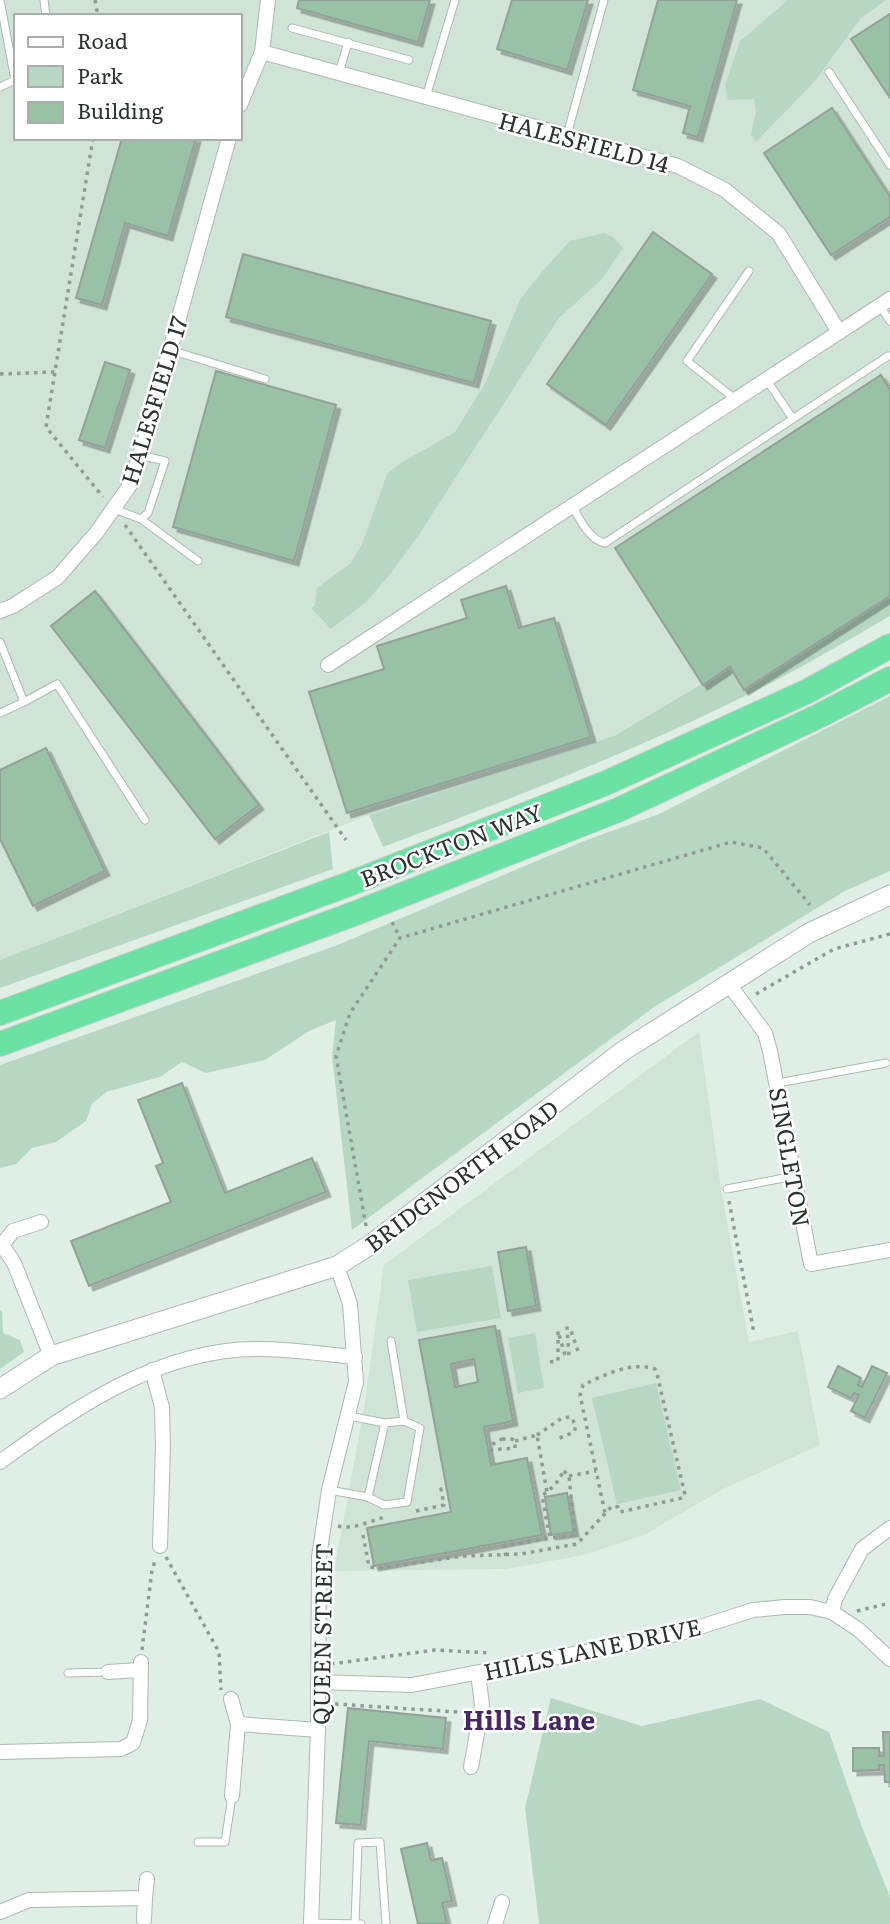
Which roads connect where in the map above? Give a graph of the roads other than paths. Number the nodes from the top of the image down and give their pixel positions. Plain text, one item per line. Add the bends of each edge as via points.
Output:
1 (0, 0) edge
2 (268, 0) edge
3 (455, 0) edge
4 (604, 0) edge
5 (292, 28) dead end
6 (348, 42) junction
7 (261, 51) junction
8 (409, 60) dead end
9 (830, 72) dead end
10 (339, 73) junction
11 (14, 75) edge
12 (426, 97) junction
13 (242, 101) edge
14 (567, 136) junction
15 (228, 140) edge
16 (890, 165) edge
17 (749, 271) dead end
18 (885, 302) edge
19 (890, 321) edge
20 (839, 332) junction
21 (170, 350) junction
22 (888, 356) dead end
23 (265, 379) dead end
24 (766, 379) junction
25 (735, 400) junction
26 (793, 419) junction
27 (140, 455) junction
28 (572, 506) junction
29 (113, 509) junction
30 (141, 519) junction
31 (198, 561) dead end
32 (0, 611) edge
33 (0, 642) edge
34 (890, 646) edge
35 (328, 665) dead end
36 (890, 679) edge
37 (24, 702) junction
38 (0, 713) edge
39 (145, 820) dead end
40 (890, 895) edge
41 (728, 983) junction
42 (0, 1013) edge
43 (0, 1044) edge
44 (886, 1063) dead end
45 (778, 1083) junction
46 (794, 1176) junction
47 (727, 1188) road end
48 (41, 1222) dead end
49 (1, 1245) edge
50 (890, 1250) edge
51 (337, 1266) junction
52 (391, 1341) dead end
53 (51, 1356) junction
54 (355, 1356) junction
55 (152, 1370) junction
56 (0, 1389) edge
57 (349, 1416) junction
58 (404, 1421) junction
59 (385, 1423) junction
60 (0, 1462) edge
61 (329, 1490) junction
62 (368, 1497) junction
63 (890, 1528) edge
64 (160, 1546) road end
65 (832, 1612) junction
66 (890, 1659) edge
67 (108, 1672) joint
68 (478, 1672) junction
69 (68, 1673) dead end
70 (318, 1682) junction
71 (231, 1699) road end
72 (238, 1724) junction
73 (318, 1730) junction
74 (0, 1752) edge
75 (471, 1767) dead end
76 (232, 1796) joint
77 (198, 1842) dead end
78 (147, 1879) dead end
79 (145, 1898) junction
80 (502, 1902) dead end
81 (0, 1912) edge
82 (144, 1920) dead end
83 (311, 1923) edge
84 (355, 1923) edge
85 (361, 1924) edge
86 (386, 1924) edge
87 (495, 1924) edge

1 - 11 lane
2 - 7 street
3 - 12 lane
4 - 14 lane
5 - 6 lane
6 - 8 lane
6 - 10 lane
7 - 10 street, HALESFIELD 14
7 - 13 street
9 - 16 lane
10 - 12 street, HALESFIELD 14
12 - 14 street, HALESFIELD 14
14 - 20 street, HALESFIELD 14 via 678,166 725,190 779,234
15 - 21 street, HALESFIELD 17
17 - 25 lane via 688,361
18 - 19 lane
18 - 20 street
20 - 24 street
21 - 23 lane
21 - 27 street, HALESFIELD 17
22 - 26 lane
24 - 25 street
24 - 26 lane
25 - 28 street
26 - 28 lane via 605,543 592,537
27 - 29 street, HALESFIELD 17 via 130,485
27 - 30 lane via 165,461 148,513
28 - 35 street
29 - 30 lane
29 - 32 street, HALESFIELD 17 via 58,577
30 - 31 lane
33 - 37 lane
34 - 42 highway, BROCKTON WAY via 808,691 606,783
36 - 43 highway, BROCKTON WAY via 618,810 356,913
37 - 38 lane
37 - 39 lane via 57,684
40 - 41 street, BRIDGNORTH ROAD via 809,933
41 - 45 street, SINGLETON via 765,1032
41 - 51 street, BRIDGNORTH ROAD via 623,1051
44 - 45 lane
45 - 46 street, SINGLETON
46 - 47 lane
46 - 50 street, SINGLETON via 811,1264
48 - 49 street via 13,1231
49 - 53 street via 14,1263
51 - 53 street, BRIDGNORTH ROAD
51 - 54 street, QUEEN STREET via 350,1304
52 - 58 lane
53 - 56 street, BRIDGNORTH ROAD
54 - 55 street via 258,1349 207,1354
54 - 57 street, QUEEN STREET via 356,1382
55 - 60 street via 62,1417
55 - 64 street via 162,1407
57 - 59 lane
57 - 61 street, QUEEN STREET
58 - 59 lane
58 - 62 lane via 420,1428 407,1502 384,1505
59 - 62 lane
61 - 62 lane
61 - 70 street, QUEEN STREET via 319,1558
63 - 65 street via 862,1549
65 - 66 street, HILLS LANE DRIVE
65 - 68 street, HILLS LANE DRIVE via 810,1607 753,1610 678,1634
67 - 69 lane
67 - 74 street via 141,1666 139,1720 133,1743 121,1749
68 - 70 street, HILLS LANE DRIVE via 412,1685
68 - 75 street via 482,1704
70 - 73 street, QUEEN STREET
71 - 72 street
72 - 73 street
72 - 76 street
73 - 83 street, QUEEN STREET
76 - 77 lane via 225,1842
78 - 79 street
79 - 81 street via 29,1900
79 - 82 street
80 - 87 street
83 - 84 lane
84 - 85 lane
84 - 86 lane via 358,1843 380,1842

